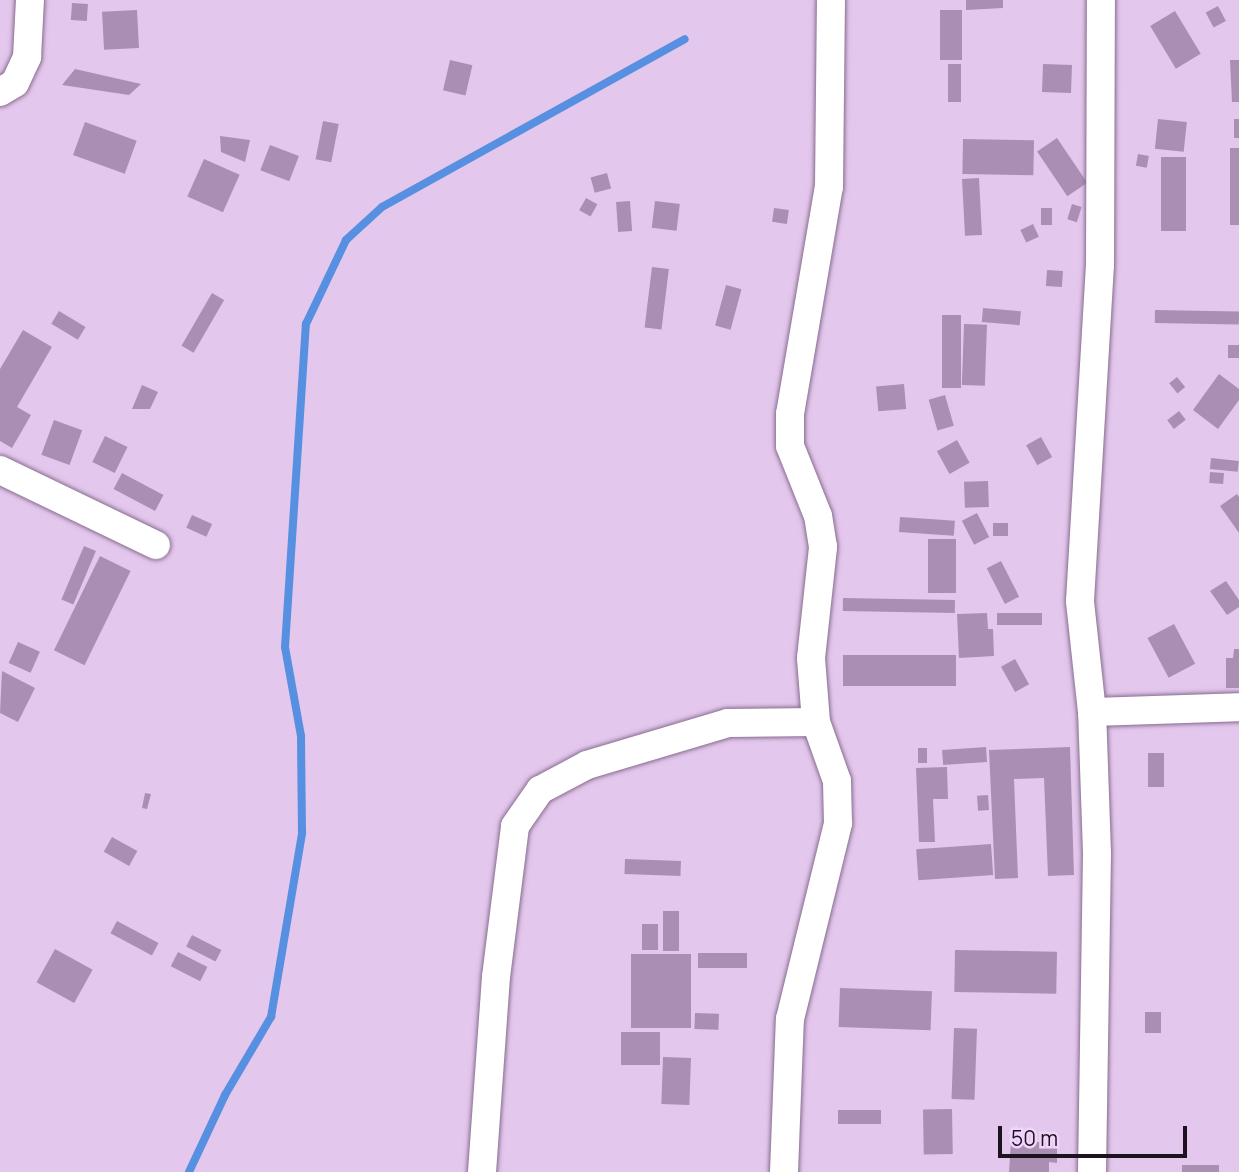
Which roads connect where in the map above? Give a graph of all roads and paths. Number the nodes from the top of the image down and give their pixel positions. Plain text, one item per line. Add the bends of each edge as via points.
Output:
1 (30, 0) edge
2 (831, 0) edge
3 (1101, 0) edge
4 (0, 92) edge
5 (0, 470) edge
6 (156, 545) dead end
7 (1239, 706) edge
8 (1092, 712) junction
9 (816, 722) junction
10 (482, 1172) edge
11 (784, 1172) edge
12 (1092, 1172) edge

1 - 4 street via 27,57 15,83
2 - 9 street via 829,187 790,414 790,446 818,516 823,547 811,658
3 - 8 street via 1100,265 1080,601
5 - 6 street
7 - 8 street
8 - 12 street via 1097,852
9 - 10 street via 728,723 587,765 540,790 515,826 496,977
9 - 11 street via 837,781 838,823 790,1019

